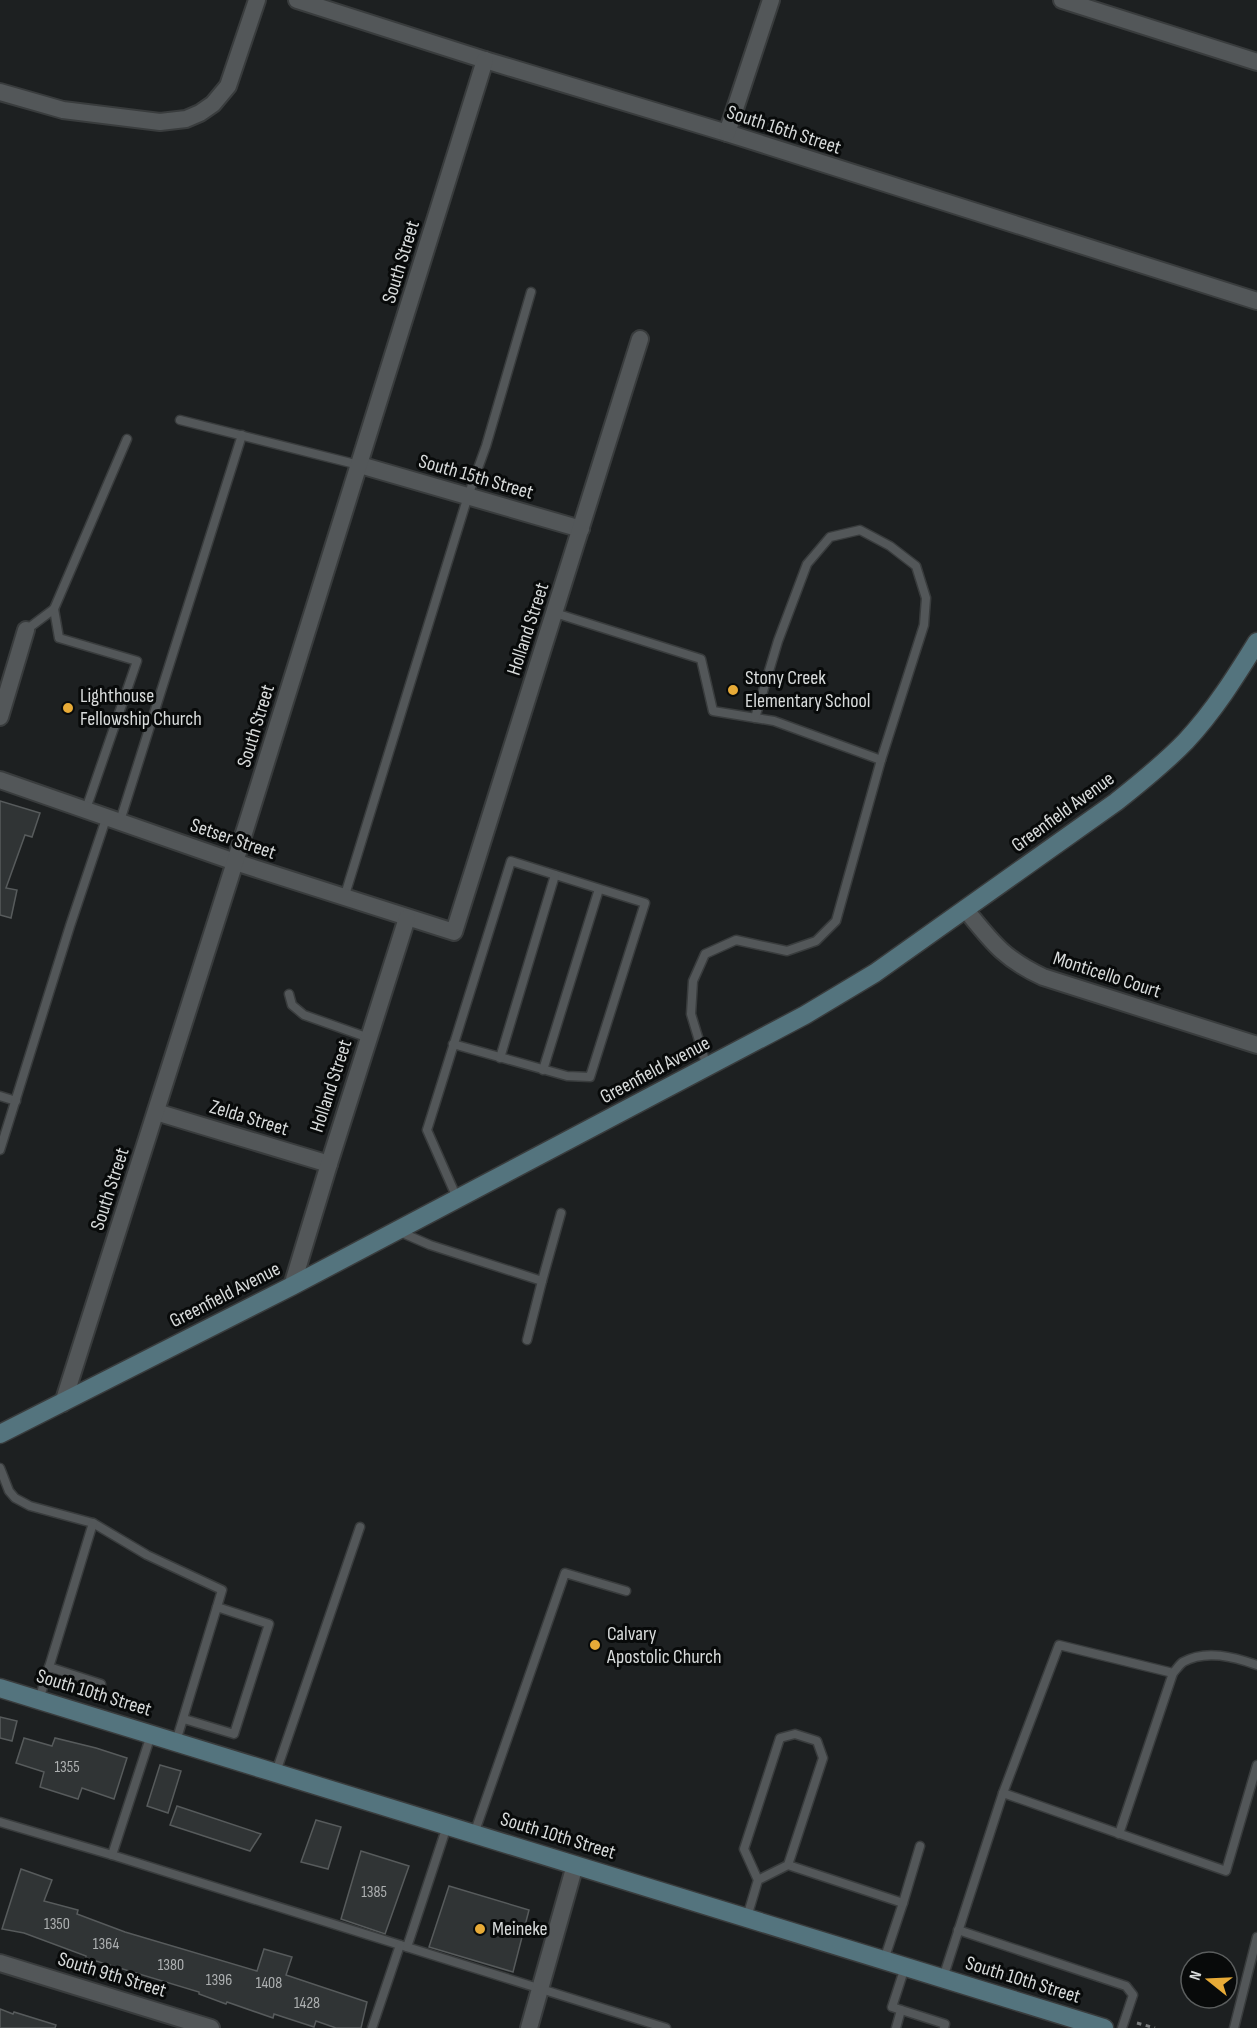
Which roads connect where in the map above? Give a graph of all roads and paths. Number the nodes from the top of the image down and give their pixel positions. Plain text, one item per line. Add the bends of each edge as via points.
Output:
1 (256, 0) edge
2 (297, 0) edge
3 (771, 0) edge
4 (1062, 0) edge
5 (485, 60) junction
6 (1257, 62) edge
7 (0, 92) edge
8 (728, 133) junction
9 (531, 292) dead end
10 (1257, 301) edge
11 (640, 339) dead end
12 (180, 420) dead end
13 (242, 435) junction
14 (127, 439) dead end
15 (360, 465) junction
16 (468, 496) junction
17 (581, 530) junction
18 (54, 609) junction
19 (555, 613) junction
20 (26, 630) joint
21 (1257, 642) edge
22 (0, 717) edge
23 (755, 718) junction
24 (881, 760) junction
25 (0, 780) edge
26 (86, 809) junction
27 (114, 819) junction
28 (235, 862) junction
29 (555, 875) junction
30 (599, 889) junction
31 (344, 898) junction
32 (966, 910) junction
33 (407, 918) junction
34 (454, 932) joint
35 (290, 994) dead end
36 (369, 1038) junction
37 (453, 1044) junction
38 (1257, 1045) edge
39 (500, 1058) junction
40 (707, 1068) junction
41 (543, 1070) junction
42 (0, 1096) edge
43 (16, 1101) junction
44 (156, 1112) junction
45 (0, 1150) edge
46 (329, 1164) junction
47 (457, 1198) junction
48 (561, 1213) dead end
49 (397, 1230) junction
50 (542, 1281) junction
51 (292, 1286) junction
52 (527, 1340) dead end
53 (63, 1403) junction
54 (0, 1434) edge
55 (0, 1468) edge
56 (93, 1523) junction
57 (360, 1527) dead end
58 (626, 1591) dead end
59 (217, 1607) junction
60 (1257, 1665) edge
61 (49, 1667) junction
62 (1173, 1673) junction
63 (100, 1684) dead end
64 (0, 1688) edge
65 (39, 1700) junction
66 (184, 1719) junction
67 (151, 1735) junction
68 (176, 1742) junction
69 (1257, 1765) edge
70 (276, 1772) junction
71 (1003, 1793) junction
72 (0, 1822) edge
73 (447, 1826) junction
74 (474, 1834) junction
75 (1119, 1834) junction
76 (920, 1846) dead end
77 (112, 1855) junction
78 (574, 1865) junction
79 (788, 1865) junction
80 (758, 1880) junction
81 (903, 1903) junction
82 (747, 1917) junction
83 (958, 1930) junction
84 (1257, 1937) edge
85 (404, 1946) junction
86 (884, 1960) junction
87 (0, 1963) edge
88 (905, 1967) junction
89 (942, 1978) junction
90 (540, 1988) junction
91 (901, 2010) junction
92 (211, 2028) edge
93 (372, 2028) edge
94 (529, 2028) edge
95 (666, 2028) edge
96 (896, 2028) edge
97 (944, 2028) edge
98 (1104, 2028) edge
99 (1122, 2028) edge
100 (1234, 2028) edge

1 - 7 street via 228,86 213,104 186,119 160,122 63,110
2 - 5 street, South 16th Street
3 - 8 street
4 - 6 street
5 - 8 street, South 16th Street
5 - 15 street, South Street
8 - 10 street, South 16th Street
9 - 16 lane
11 - 17 street, Holland Street
12 - 13 lane
13 - 15 lane
13 - 27 lane
14 - 18 lane
15 - 16 street, South 15th Street
15 - 28 street, South Street
16 - 17 street, South 15th Street
16 - 31 lane
17 - 19 street, Holland Street
18 - 20 lane
18 - 26 lane via 59,638 137,661
19 - 23 lane via 701,659 713,711
19 - 34 street, Holland Street
20 - 22 street
21 - 32 main road, Greenfield Avenue via 1185,742 1116,802
23 - 24 lane via 774,721
23 - 24 lane via 807,564 830,537 860,530 916,566 926,598 924,625
24 - 40 lane via 836,921 816,941 787,951 736,940 705,954 693,981 691,1014
25 - 26 street, Setser Street
26 - 27 street, Setser Street
27 - 28 street, Setser Street
27 - 43 lane via 70,926
28 - 31 street, Setser Street
28 - 44 street, South Street
29 - 30 lane
29 - 37 lane via 511,861
29 - 39 lane
30 - 41 lane
30 - 41 lane via 645,903 590,1077
31 - 33 street, Setser Street
32 - 38 street, Monticello Court via 1006,956 1035,973
32 - 40 main road, Greenfield Avenue via 875,973
33 - 34 street, Setser Street
33 - 36 street, Holland Street
35 - 36 lane via 292,1005 304,1015
36 - 46 street, Holland Street
37 - 39 lane
37 - 47 lane via 427,1130
39 - 41 lane
40 - 47 main road, Greenfield Avenue
42 - 43 lane
43 - 45 lane
44 - 46 street, Zelda Street
44 - 53 street, South Street
46 - 51 street, Holland Street
47 - 49 main road, Greenfield Avenue
48 - 50 lane
49 - 50 lane via 430,1245
49 - 51 main road, Greenfield Avenue
50 - 52 lane
51 - 53 main road, Greenfield Avenue
53 - 54 main road, Greenfield Avenue
55 - 56 lane via 15,1498 30,1506
56 - 59 lane via 147,1555 222,1590
56 - 61 lane
57 - 70 lane
58 - 74 lane via 565,1573
59 - 66 lane
59 - 66 lane via 269,1624 234,1734
60 - 62 lane via 1232,1657 1206,1656 1182,1663
61 - 63 lane
61 - 65 lane
62 - 71 lane via 1059,1645
62 - 75 lane
64 - 65 main road, South 10th Street
65 - 67 main road, South 10th Street
66 - 68 lane
67 - 68 main road, South 10th Street
67 - 77 lane
68 - 70 main road, South 10th Street
69 - 75 lane via 1226,1871
70 - 73 main road, South 10th Street
71 - 75 lane
71 - 83 lane
72 - 77 lane
73 - 74 main road, South 10th Street
73 - 85 lane
74 - 78 main road, South 10th Street
76 - 81 lane
77 - 85 lane
78 - 82 main road, South 10th Street
78 - 90 street
79 - 80 lane
79 - 80 lane via 823,1758 817,1741 795,1734 780,1738 744,1849
79 - 81 lane
80 - 82 lane
81 - 86 lane
82 - 86 main road, South 10th Street
83 - 89 lane
83 - 99 lane via 1126,1986 1133,1995
84 - 100 lane
85 - 90 lane
85 - 93 lane
86 - 88 main road, South 10th Street
87 - 92 street, South 9th Street
88 - 89 main road, South 10th Street
88 - 91 lane via 892,2007
89 - 98 main road, South 10th Street
90 - 94 street
90 - 95 lane
91 - 96 lane
91 - 97 lane via 945,2024

